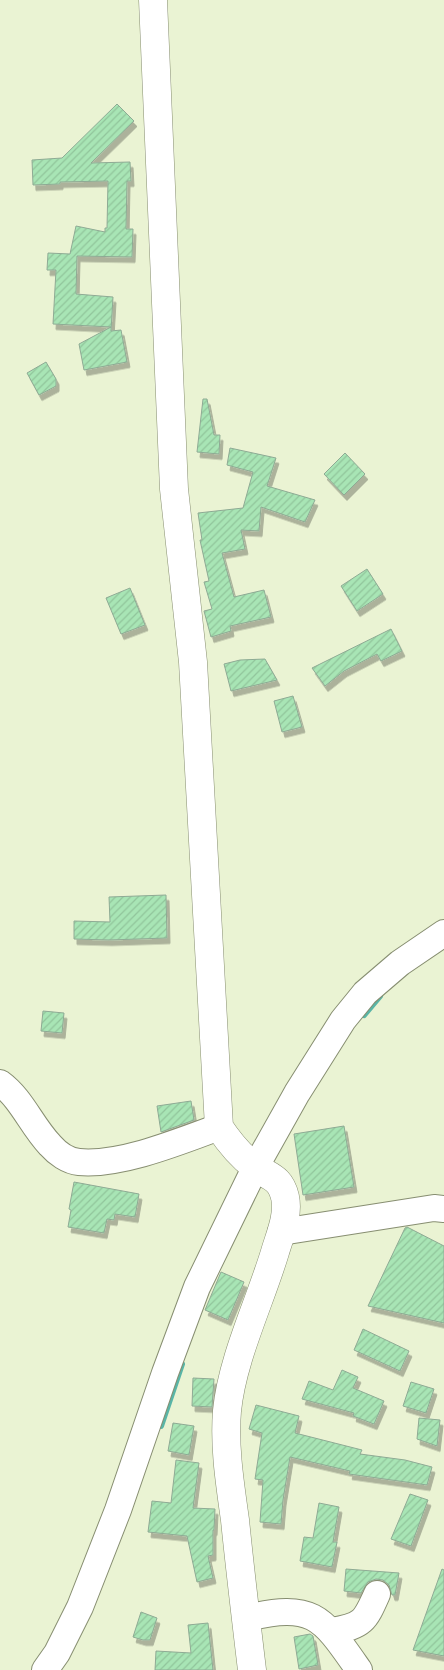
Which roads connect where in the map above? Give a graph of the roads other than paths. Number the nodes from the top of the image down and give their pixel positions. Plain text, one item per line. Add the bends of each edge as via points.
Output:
1 (153, 0) edge
2 (444, 933) edge
3 (0, 1083) edge
4 (219, 1127) junction
5 (265, 1173) junction
6 (444, 1209) edge
7 (281, 1232) junction
8 (377, 1594) dead end
9 (246, 1618) junction
10 (332, 1631) junction
11 (45, 1670) edge
12 (252, 1670) edge
13 (360, 1670) edge

1 - 4 main road via 174,489 193,662
2 - 5 street via 400,963 365,993 343,1020 297,1093
3 - 4 street via 10,1090 50,1146 78,1162 133,1156
4 - 5 main road via 229,1142
5 - 7 main road via 282,1190 286,1202
5 - 11 street via 197,1288 80,1607
6 - 7 street
7 - 9 main road via 234,1374 227,1410 226,1449
8 - 10 street via 362,1622
9 - 10 street via 271,1612 292,1612 317,1618
9 - 12 main road
10 - 13 street

